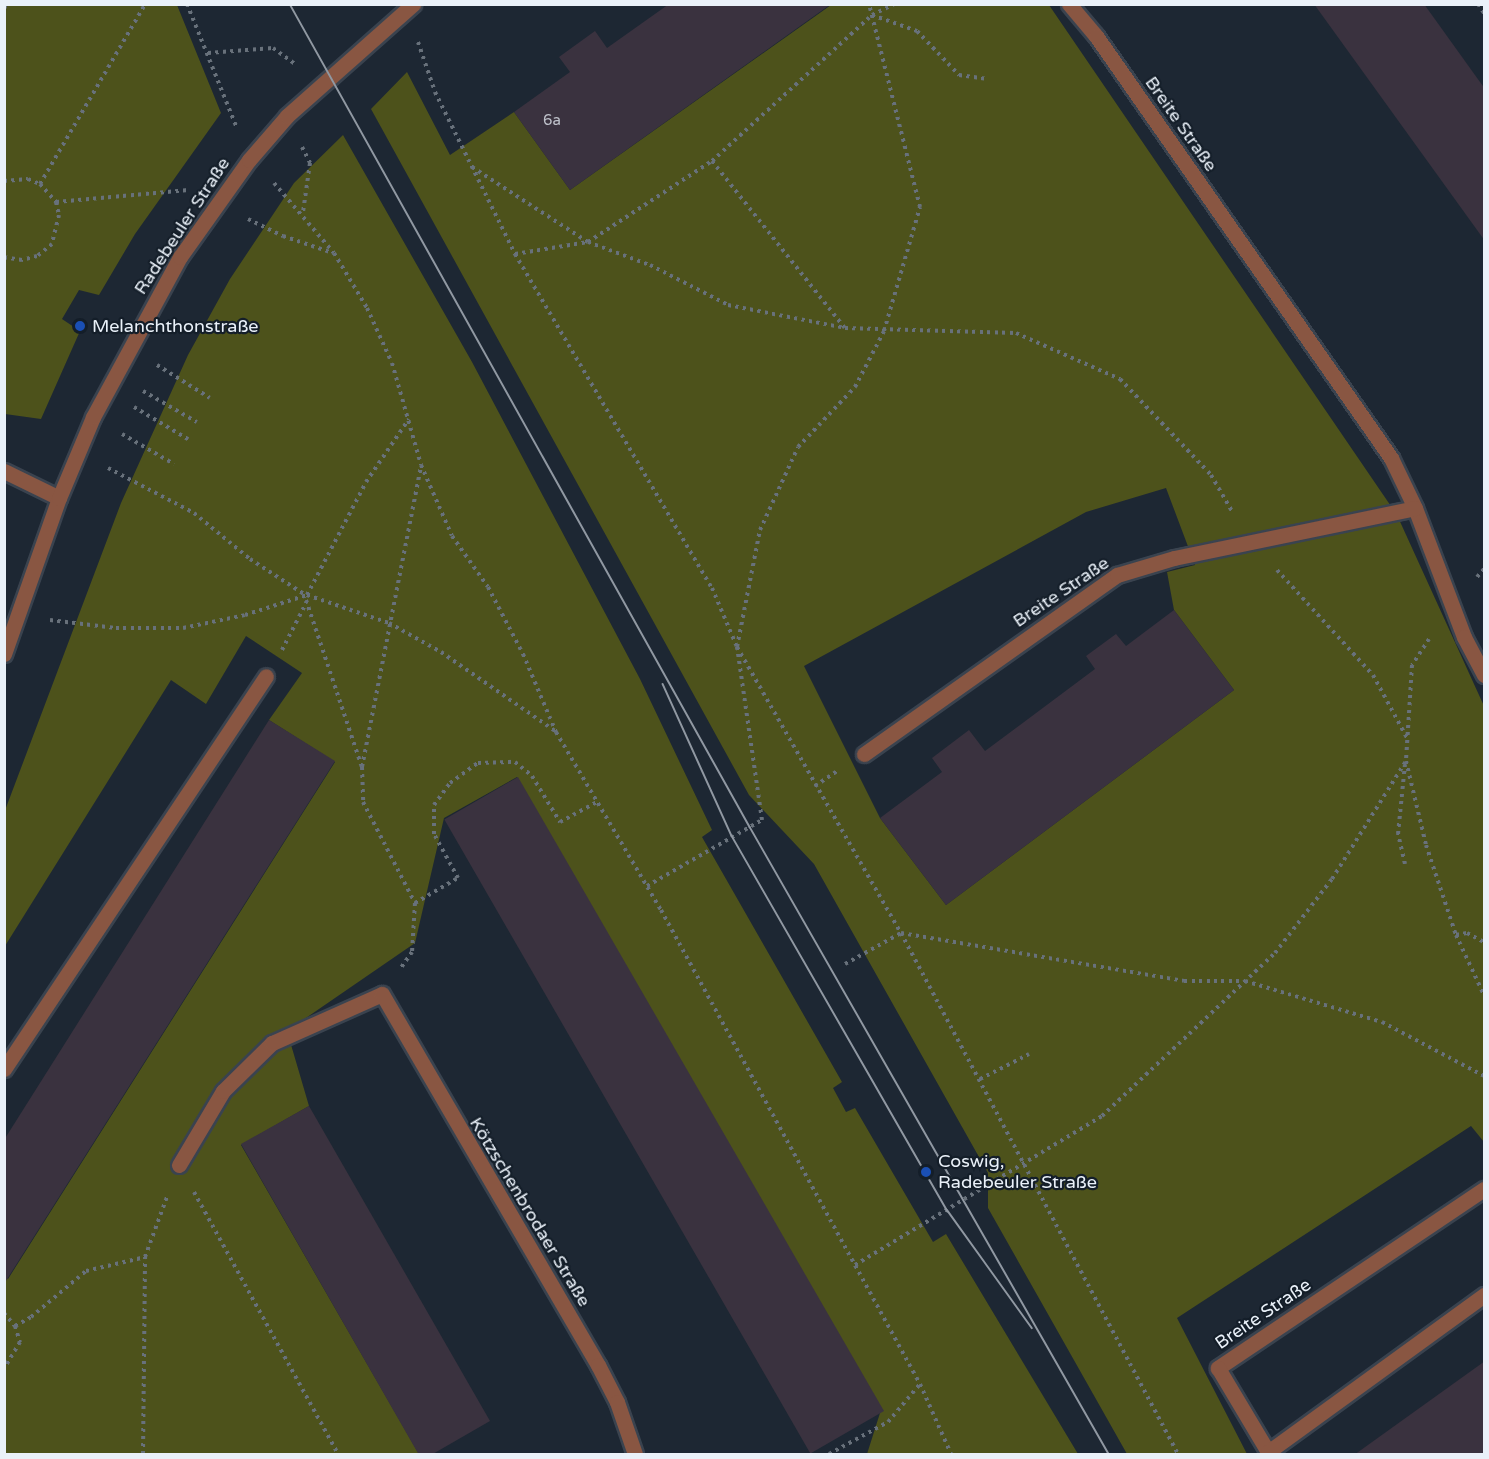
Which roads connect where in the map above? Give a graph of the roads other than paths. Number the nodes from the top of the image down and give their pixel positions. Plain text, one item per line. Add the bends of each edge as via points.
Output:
1 (1070, 4) edge
2 (410, 6) edge
3 (4, 471) edge
4 (58, 498) junction
5 (1415, 508) junction
6 (4, 654) edge
7 (1485, 675) edge
8 (266, 676) road end
9 (864, 754) dead end
10 (4, 1069) edge
11 (179, 1165) road end
12 (1485, 1190) edge
13 (1485, 1294) edge
14 (635, 1455) edge

1 - 5 street, Breite Straße via 1391,458
2 - 4 street, Radebeuler Straße via 287,116 231,185 180,257 128,348
3 - 4 street
4 - 6 street, Radebeuler Straße
5 - 7 street, Breite Straße via 1451,606
5 - 9 street, Breite Straße via 1249,542 1117,575
8 - 10 street
11 - 14 street, Kötzschenbrodaer Straße via 223,1091 272,1043 382,994 598,1365 617,1402
12 - 13 street, Breite Straße via 1218,1368 1268,1452

